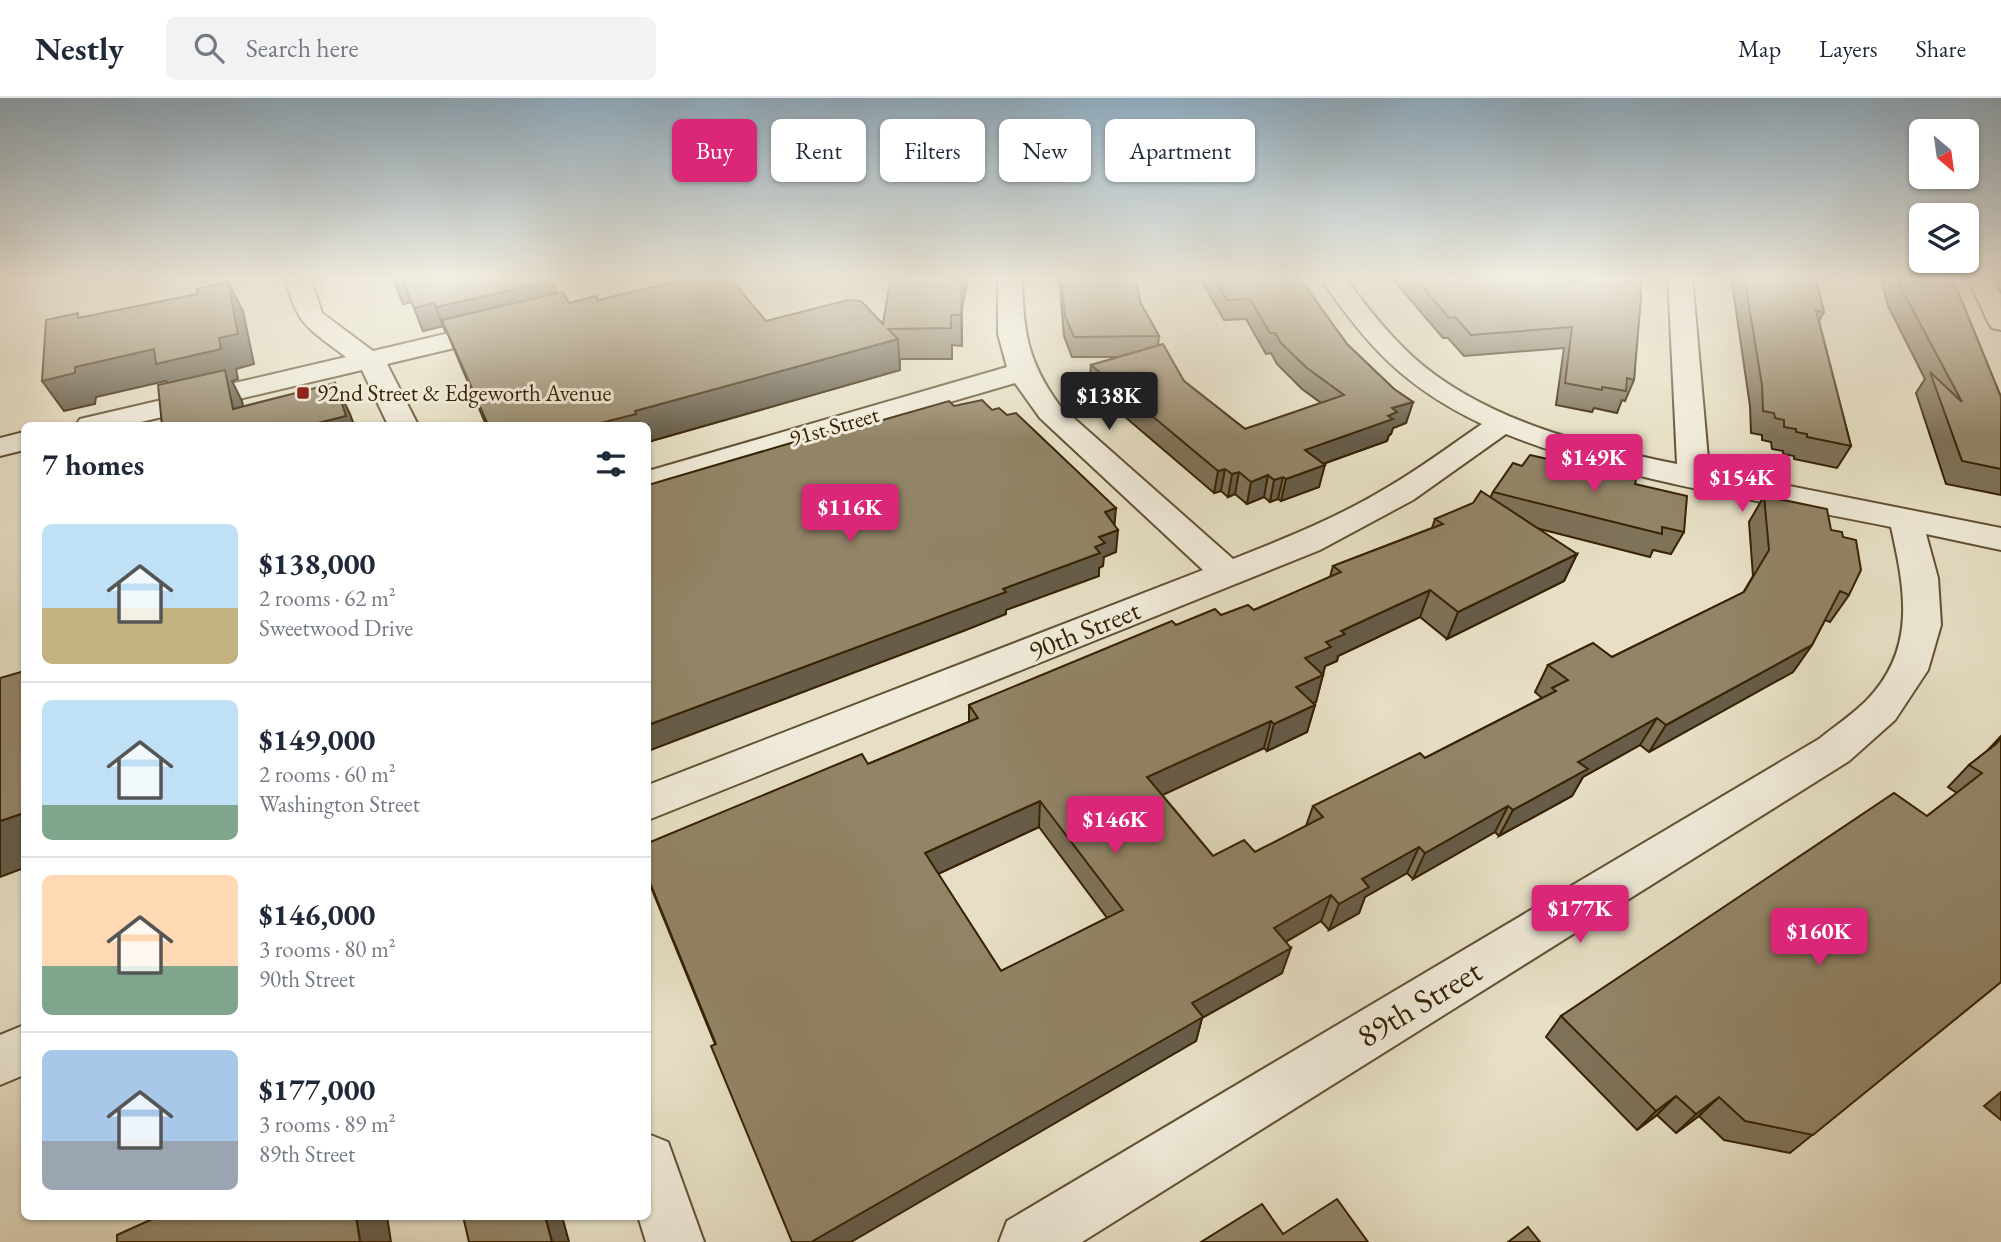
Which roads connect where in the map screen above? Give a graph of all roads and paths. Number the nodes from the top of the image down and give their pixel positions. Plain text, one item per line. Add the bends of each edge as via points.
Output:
1 (327, 329) edge
2 (498, 329) edge
3 (1010, 329) edge
4 (1372, 329) edge
5 (1684, 329) edge
6 (368, 360) junction
7 (1021, 372) junction
8 (104, 422) edge
9 (402, 422) edge
10 (1503, 423) junction
11 (21, 442) edge
12 (0, 447) edge
13 (1694, 477) junction
14 (651, 480) edge
15 (1906, 520) junction
16 (2001, 538) edge
17 (1227, 573) junction
18 (651, 802) edge
19 (21, 1051) edge
20 (0, 1060) edge
21 (651, 1171) edge
22 (675, 1242) edge
23 (1028, 1242) edge

1 - 6 street
2 - 6 street
3 - 7 street
4 - 10 street via 1427,381
5 - 13 street
6 - 8 street
6 - 9 street via 386,384
7 - 14 street, 91st Street
7 - 17 street via 1050,412
10 - 13 street via 1592,454
10 - 17 street, 90th Street via 1360,517
11 - 12 street
13 - 15 street
15 - 16 street
15 - 23 street, 89th Street via 1920,578 1923,625 1909,670 1881,710 1853,734
17 - 18 street, 90th Street
19 - 20 street
21 - 22 street

